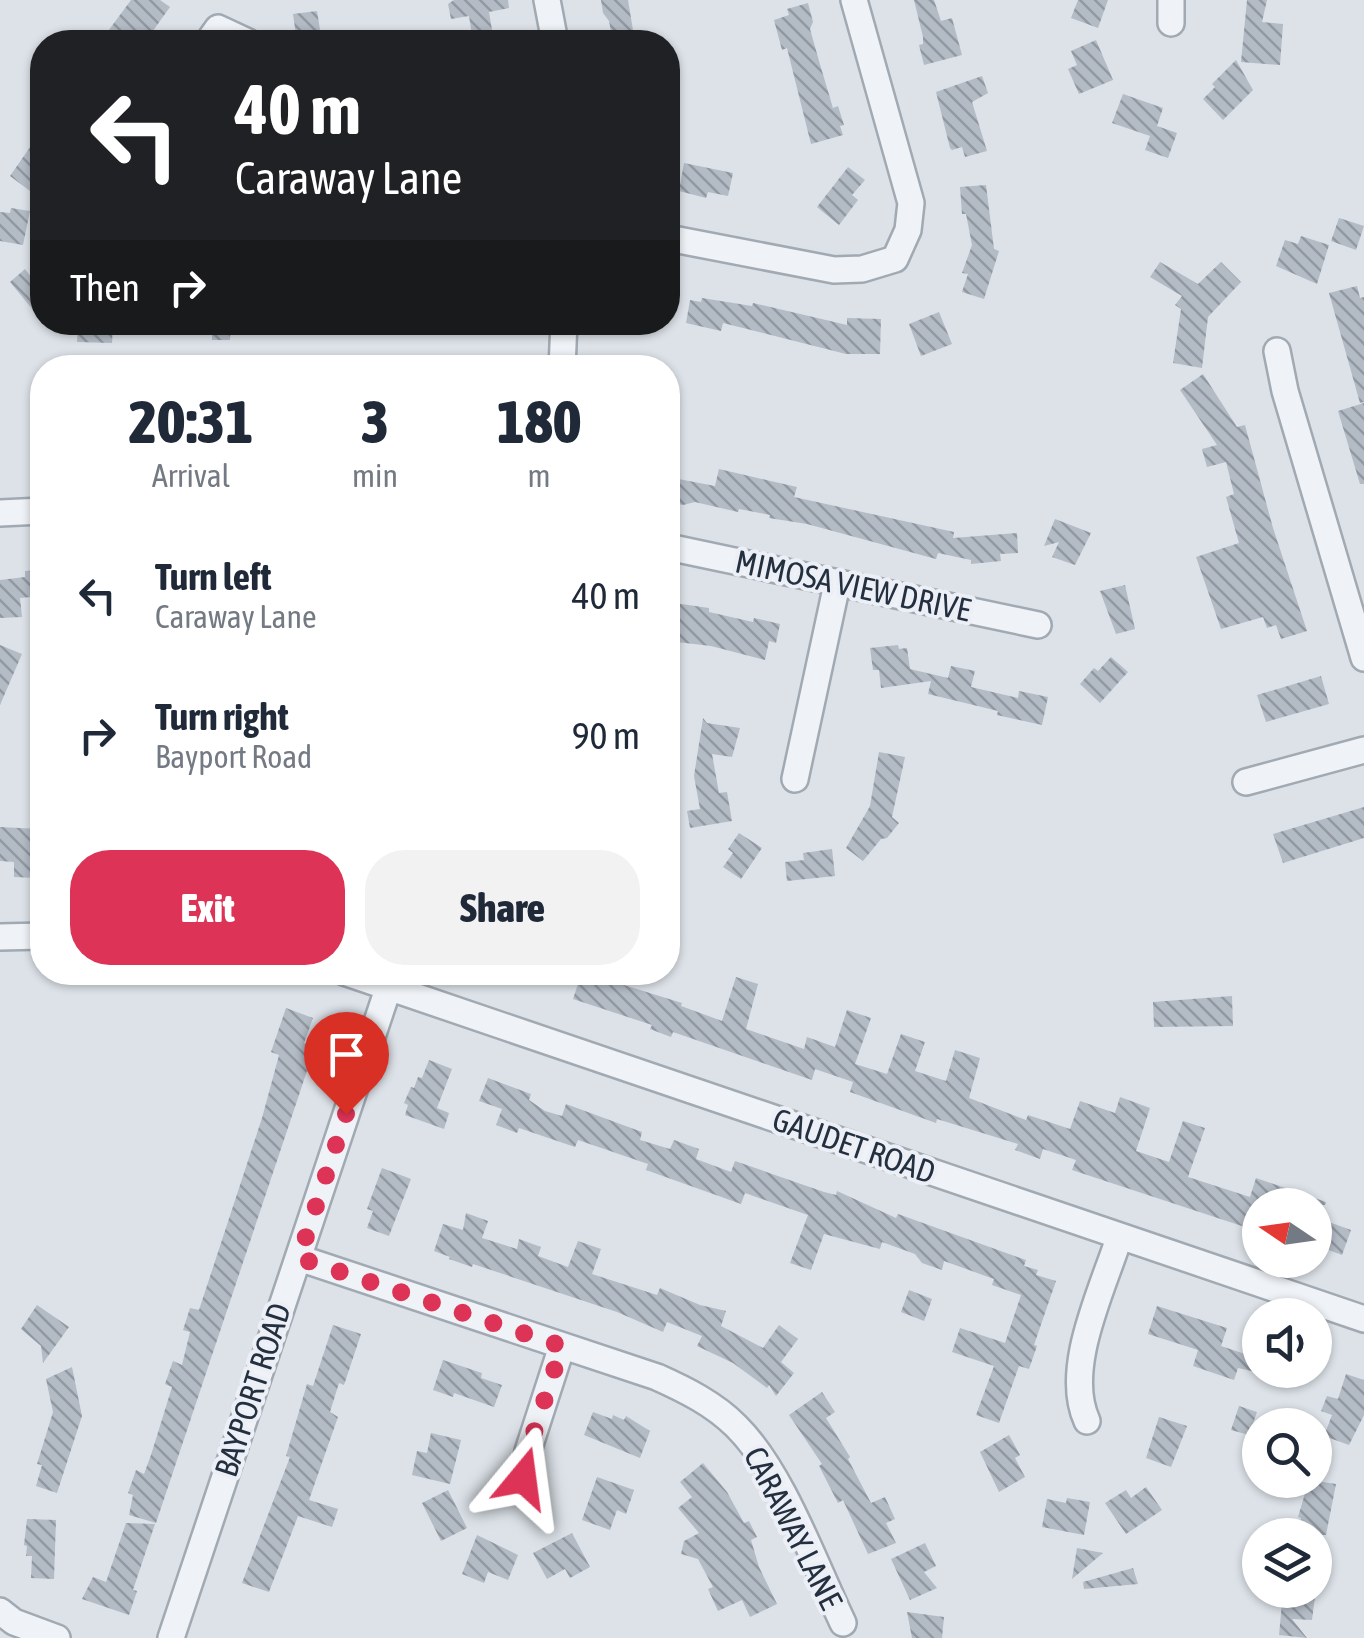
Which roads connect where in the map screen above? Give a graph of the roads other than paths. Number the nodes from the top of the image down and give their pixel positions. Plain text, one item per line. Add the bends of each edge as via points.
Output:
1 (547, 0) edge
2 (854, 0) edge
3 (553, 30) edge
4 (680, 240) edge
5 (1277, 350) dead end
6 (30, 511) edge
7 (0, 512) edge
8 (680, 550) edge
9 (838, 584) junction
10 (1038, 625) dead end
11 (1364, 658) edge
12 (1364, 750) edge
13 (794, 779) dead end
14 (1246, 782) dead end
15 (30, 937) edge
16 (0, 938) edge
17 (389, 985) edge
18 (405, 985) edge
19 (1119, 1238) junction
20 (299, 1258) junction
21 (1364, 1320) edge
22 (562, 1346) junction
23 (1087, 1421) dead end
24 (523, 1478) dead end
25 (0, 1611) edge
26 (843, 1624) dead end
27 (57, 1638) edge
28 (171, 1638) edge

1 - 3 street
2 - 4 street via 911,204 895,259 834,270
5 - 11 street
6 - 7 street
8 - 9 street, MIMOSA VIEW DRIVE
9 - 10 street, MIMOSA VIEW DRIVE
9 - 13 street
12 - 14 street
15 - 16 street
17 - 20 street, BAYPORT ROAD
18 - 19 street, GAUDET ROAD
19 - 21 street, GAUDET ROAD
19 - 23 street via 1081,1358 1078,1396
20 - 22 street, CARAWAY LANE
20 - 28 street, BAYPORT ROAD
22 - 24 street
22 - 26 street, CARAWAY LANE via 688,1391 735,1424 768,1468
25 - 27 street

